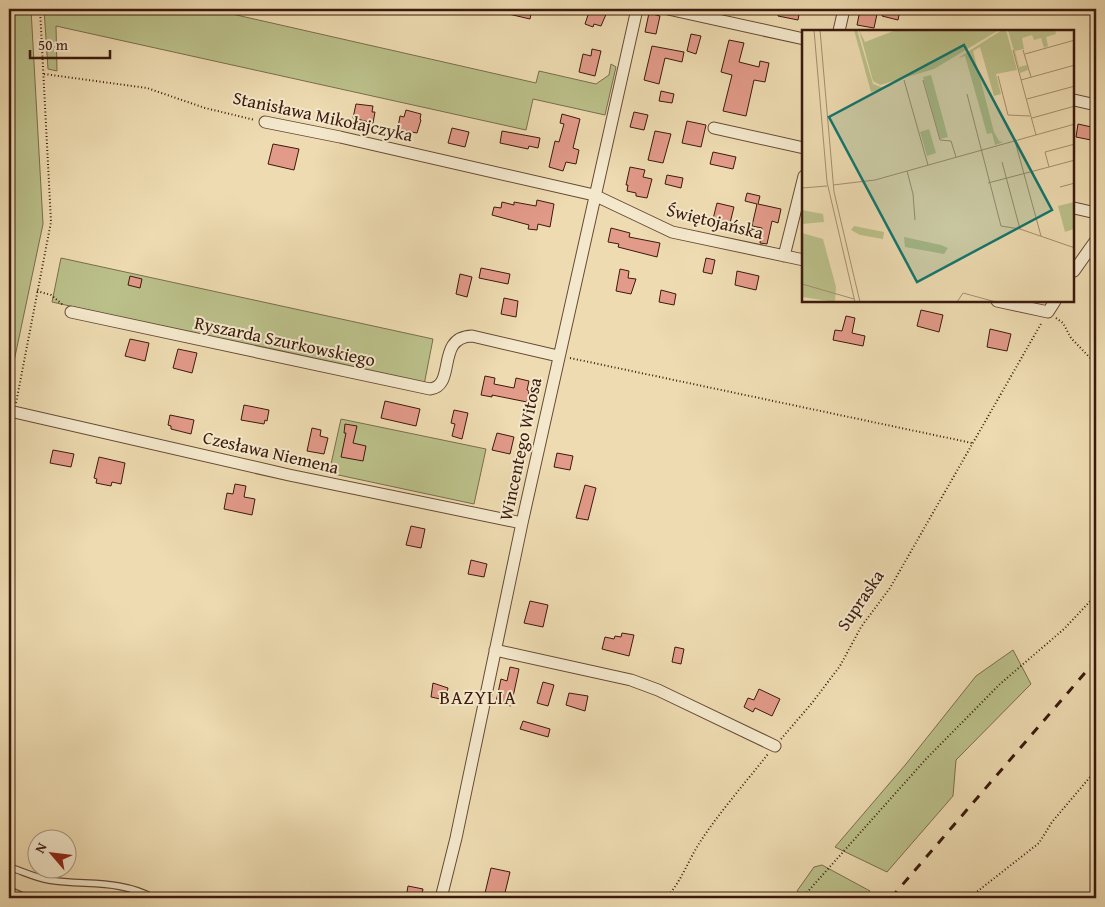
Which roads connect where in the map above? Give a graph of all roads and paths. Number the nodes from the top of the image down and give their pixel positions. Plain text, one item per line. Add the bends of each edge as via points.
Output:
1 (40, 9) edge
2 (637, 9) edge
3 (668, 9) edge
4 (844, 9) edge
5 (839, 30) edge
6 (802, 38) edge
7 (44, 74) junction
8 (1075, 100) edge
9 (1096, 105) edge
10 (265, 122) joint
11 (714, 128) dead end
12 (802, 148) edge
13 (802, 184) edge
14 (594, 195) junction
15 (1075, 208) edge
16 (1096, 213) edge
17 (1096, 240) edge
18 (784, 256) junction
19 (802, 260) edge
20 (1075, 270) edge
21 (37, 291) junction
22 (1002, 302) edge
23 (1054, 302) edge
24 (71, 312) joint
25 (1048, 312) junction
26 (558, 356) junction
27 (1096, 364) edge
28 (14, 412) junction
29 (9, 434) edge
30 (972, 443) junction
31 (522, 523) junction
32 (1096, 595) edge
33 (495, 650) junction
34 (775, 746) junction
35 (1096, 770) edge
36 (9, 867) edge
37 (9, 890) edge
38 (27, 898) edge
39 (154, 898) edge
40 (441, 898) edge
41 (666, 898) edge
42 (802, 898) edge
43 (969, 898) edge

1 - 7 path
2 - 14 street, Wincentego Witosa
3 - 6 street
4 - 5 street
7 - 10 path, Stanisława Mikołajczyka via 147,88 206,108
7 - 21 path via 52,222
8 - 9 street
10 - 14 street, Stanisława Mikołajczyka
11 - 12 street
13 - 18 street
14 - 18 street, Świętojańska via 672,232
14 - 26 street, Wincentego Witosa
15 - 16 street
17 - 20 street
18 - 19 street, Świętojańska
21 - 24 path via 51,295
21 - 28 path
22 - 25 street
23 - 25 street
24 - 26 street, Ryszarda Szurkowskiego via 430,389 442,384 449,353 459,339 472,336
25 - 27 path via 1063,323 1071,338
25 - 30 path, Supraska
26 - 30 path
26 - 31 street, Wincentego Witosa
28 - 29 path
28 - 31 street, Czesława Niemena via 290,475
30 - 34 path, Supraska via 890,588 861,627 840,666
31 - 33 street, Wincentego Witosa
32 - 42 path via 1064,629 1000,684 926,759
33 - 34 street via 632,680
33 - 40 street, Wincentego Witosa
34 - 41 path, Supraska via 709,828
35 - 43 path via 1052,822 1039,843
36 - 39 lane via 48,880 102,883 140,891
37 - 38 lane

